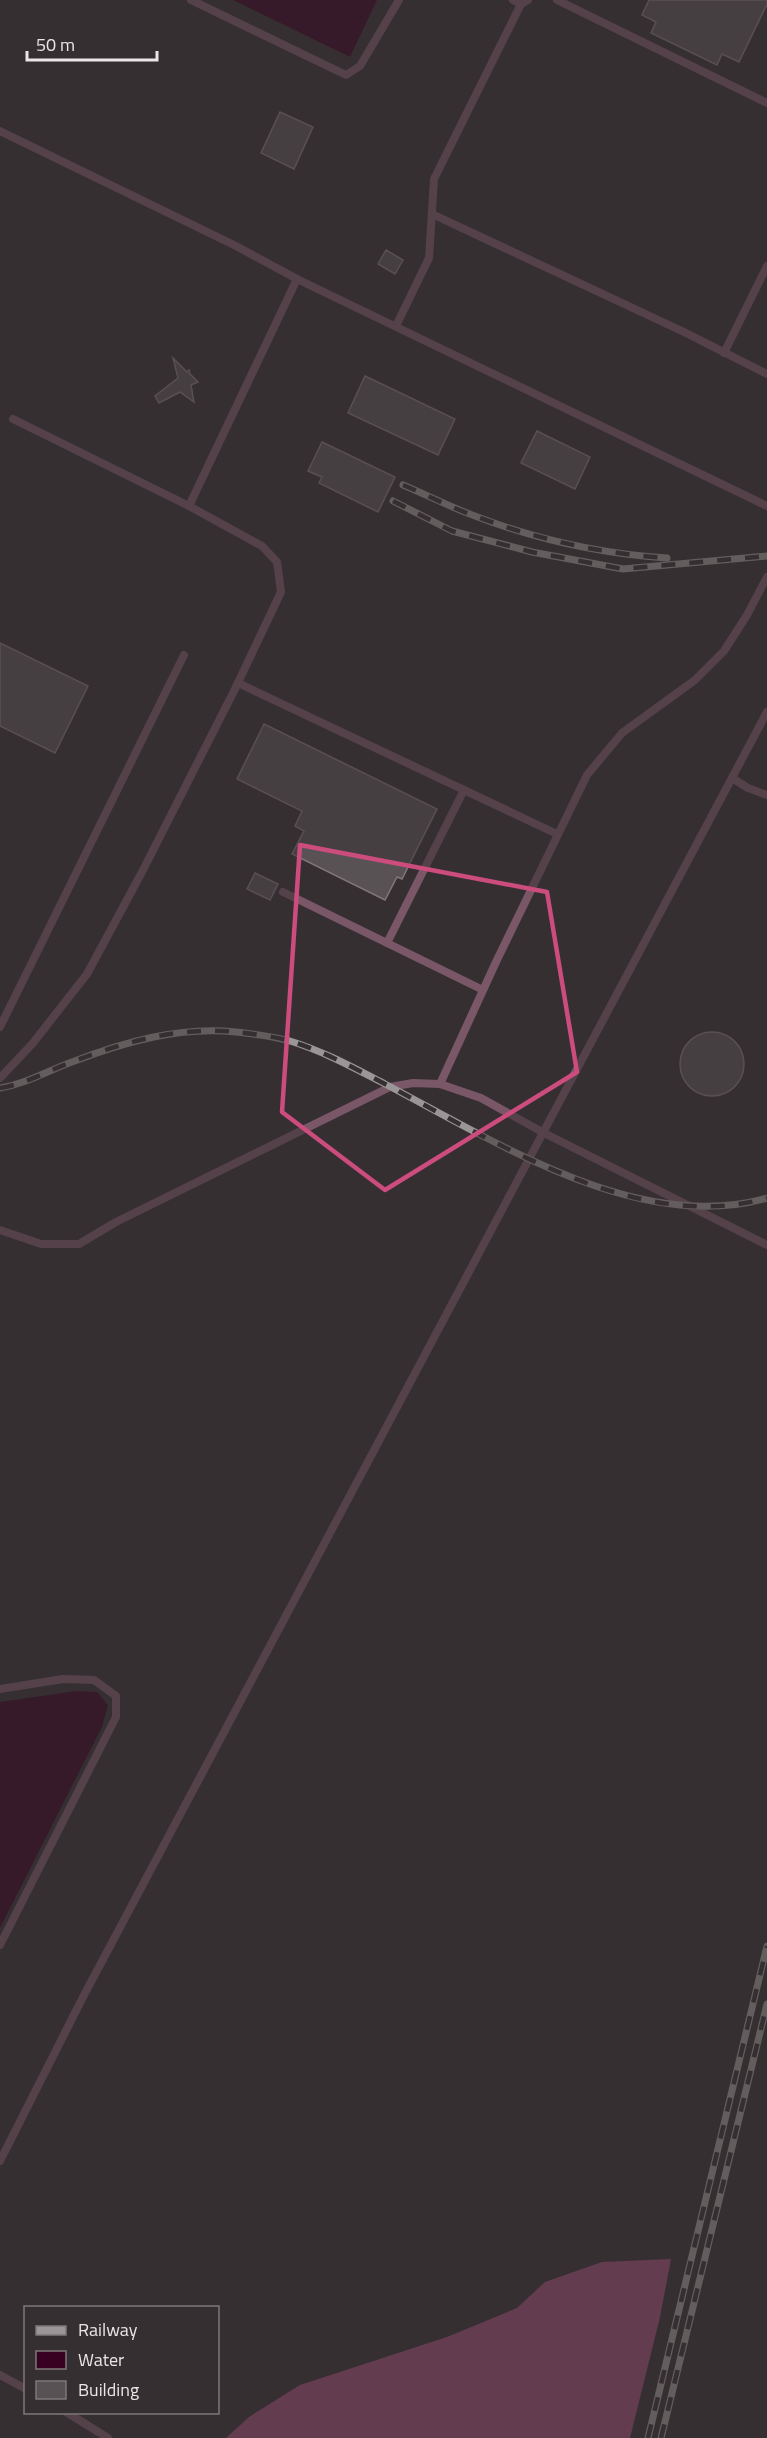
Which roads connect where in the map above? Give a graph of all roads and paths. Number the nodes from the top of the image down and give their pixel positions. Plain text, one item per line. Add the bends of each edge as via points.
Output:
1 (191, 0) edge
2 (399, 0) edge
3 (513, 0) edge
4 (557, 0) edge
5 (525, 2) edge
6 (767, 103) edge
7 (0, 131) edge
8 (432, 214) junction
9 (767, 266) edge
10 (297, 279) junction
11 (396, 326) junction
12 (724, 353) junction
13 (767, 374) edge
14 (13, 419) dead end
15 (189, 506) junction
16 (767, 506) edge
17 (767, 578) edge
18 (184, 655) dead end
19 (238, 683) junction
20 (767, 712) edge
21 (732, 778) junction
22 (464, 790) junction
23 (767, 795) edge
24 (557, 834) junction
25 (283, 892) dead end
26 (387, 943) junction
27 (483, 990) junction
28 (0, 1027) edge
29 (0, 1078) edge
30 (440, 1084) junction
31 (543, 1133) junction
32 (0, 1230) edge
33 (767, 1245) edge
34 (0, 1689) edge
35 (0, 1945) edge
36 (0, 2161) edge
37 (0, 2375) edge
38 (24, 2388) edge
39 (69, 2414) edge
40 (108, 2438) edge

1 - 2 lane via 346,75 360,66
3 - 5 lane
4 - 6 lane
5 - 8 lane via 434,179
7 - 10 lane
8 - 11 lane via 429,258
8 - 12 lane
9 - 12 lane
10 - 11 lane
10 - 15 lane
11 - 16 lane
12 - 13 lane
14 - 15 lane
15 - 19 lane via 262,546 277,562 280,592
17 - 24 lane via 724,651 695,680 622,733 587,775
18 - 28 lane
19 - 22 lane
19 - 29 lane via 87,974
20 - 21 lane
21 - 23 lane
21 - 31 lane
22 - 24 lane
22 - 26 lane
24 - 27 lane
25 - 26 lane
26 - 27 lane
27 - 30 lane
30 - 31 lane via 481,1098
30 - 32 lane via 390,1087 79,1244 41,1244
31 - 33 lane
31 - 36 lane via 83,1997
34 - 35 lane via 63,1679 94,1680 116,1696 116,1717
37 - 38 lane
39 - 40 lane

